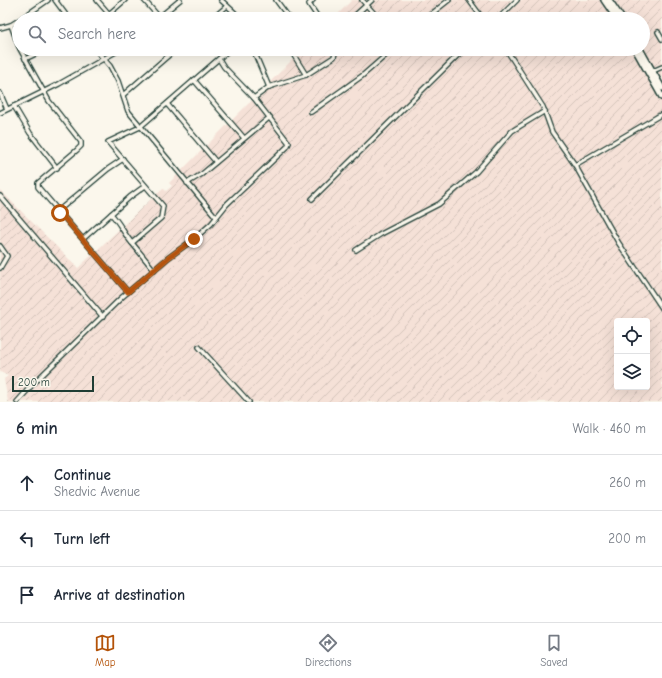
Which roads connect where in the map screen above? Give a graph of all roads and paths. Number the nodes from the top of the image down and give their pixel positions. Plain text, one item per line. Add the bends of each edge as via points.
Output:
1 (48, 0) edge
2 (55, 0) edge
3 (97, 0) edge
4 (125, 0) edge
5 (144, 0) edge
6 (180, 0) edge
7 (221, 0) edge
8 (276, 0) edge
9 (312, 0) edge
10 (362, 0) edge
11 (372, 0) edge
12 (449, 0) edge
13 (469, 0) edge
14 (517, 0) edge
15 (604, 0) edge
16 (610, 0) edge
17 (366, 5) junction
18 (227, 6) junction
19 (31, 12) edge
20 (64, 12) edge
21 (107, 12) edge
22 (111, 12) edge
23 (153, 12) edge
24 (165, 12) edge
25 (220, 12) edge
26 (233, 12) edge
27 (285, 12) edge
28 (314, 12) edge
29 (358, 12) edge
30 (372, 12) edge
31 (434, 12) edge
32 (478, 12) edge
33 (505, 12) edge
34 (612, 12) edge
35 (618, 12) edge
36 (11, 25) joint
37 (0, 28) edge
38 (12, 28) edge
39 (658, 32) dead end
40 (662, 39) edge
41 (23, 56) edge
42 (31, 56) edge
43 (101, 56) edge
44 (109, 56) edge
45 (168, 56) edge
46 (222, 56) edge
47 (256, 56) edge
48 (294, 56) edge
49 (334, 56) edge
50 (385, 56) edge
51 (457, 56) edge
52 (510, 56) edge
53 (639, 56) edge
54 (644, 56) edge
55 (25, 59) junction
56 (104, 59) junction
57 (219, 59) junction
58 (662, 66) edge
59 (653, 71) junction
60 (306, 75) junction
61 (194, 80) junction
62 (270, 87) junction
63 (662, 88) edge
64 (43, 91) junction
65 (0, 93) edge
66 (123, 95) junction
67 (662, 97) edge
68 (254, 98) junction
69 (167, 104) junction
70 (14, 106) junction
71 (7, 109) junction
72 (545, 111) junction
73 (312, 112) dead end
74 (0, 113) edge
75 (662, 114) edge
76 (270, 117) junction
77 (140, 127) junction
78 (244, 138) junction
79 (123, 159) junction
80 (216, 162) junction
81 (575, 165) junction
82 (57, 168) junction
83 (187, 183) junction
84 (145, 186) junction
85 (0, 196) edge
86 (312, 199) dead end
87 (58, 211) junction
88 (111, 214) junction
89 (216, 216) junction
90 (83, 239) junction
91 (132, 243) junction
92 (0, 246) edge
93 (356, 250) dead end
94 (0, 268) edge
95 (154, 270) junction
96 (128, 292) junction
97 (662, 308) edge
98 (103, 317) junction
99 (199, 347) dead end
100 (17, 402) edge
101 (248, 402) edge

1 - 19 street
2 - 20 street
3 - 21 street
4 - 22 street
5 - 23 street
6 - 24 street
7 - 18 street
8 - 27 street
9 - 28 street via 309,4
10 - 17 street
11 - 17 street
12 - 31 street
13 - 32 street
14 - 33 street
15 - 34 highway
16 - 35 highway
17 - 29 street
17 - 30 street
18 - 25 street
18 - 26 street
36 - 37 street
36 - 38 street
39 - 40 street
41 - 55 street
42 - 55 street
43 - 56 street
44 - 56 street
45 - 66 street
46 - 57 street
47 - 62 street
48 - 60 street
49 - 60 street
50 - 73 street
51 - 86 street
52 - 72 street
53 - 67 highway
54 - 59 highway
55 - 64 street
56 - 64 street
56 - 66 street via 118,80
57 - 61 street
57 - 68 street
58 - 59 street
59 - 63 highway
60 - 62 street
61 - 69 street
61 - 78 street
62 - 68 street
64 - 70 street
64 - 82 street via 81,142 78,150
65 - 71 street
66 - 77 street via 128,111
68 - 76 street
69 - 77 street
69 - 80 street
70 - 71 street
70 - 82 street via 30,133
71 - 74 street
72 - 81 street via 552,132
72 - 93 street via 512,131 476,172 439,204
75 - 81 street
76 - 78 street
76 - 89 street via 289,143
77 - 79 street via 108,142
77 - 83 street
78 - 80 street
79 - 84 street
79 - 87 street
80 - 83 street
81 - 97 street via 618,242
82 - 87 street via 38,183 41,192
83 - 89 street
84 - 88 street
84 - 91 street via 163,206 163,212 161,218
85 - 98 street
87 - 90 street
88 - 90 street
88 - 91 street via 120,223
89 - 95 street via 194,239
90 - 96 street
91 - 95 street
92 - 94 street via 7,256
95 - 96 street
96 - 98 street
98 - 100 street
99 - 101 street

